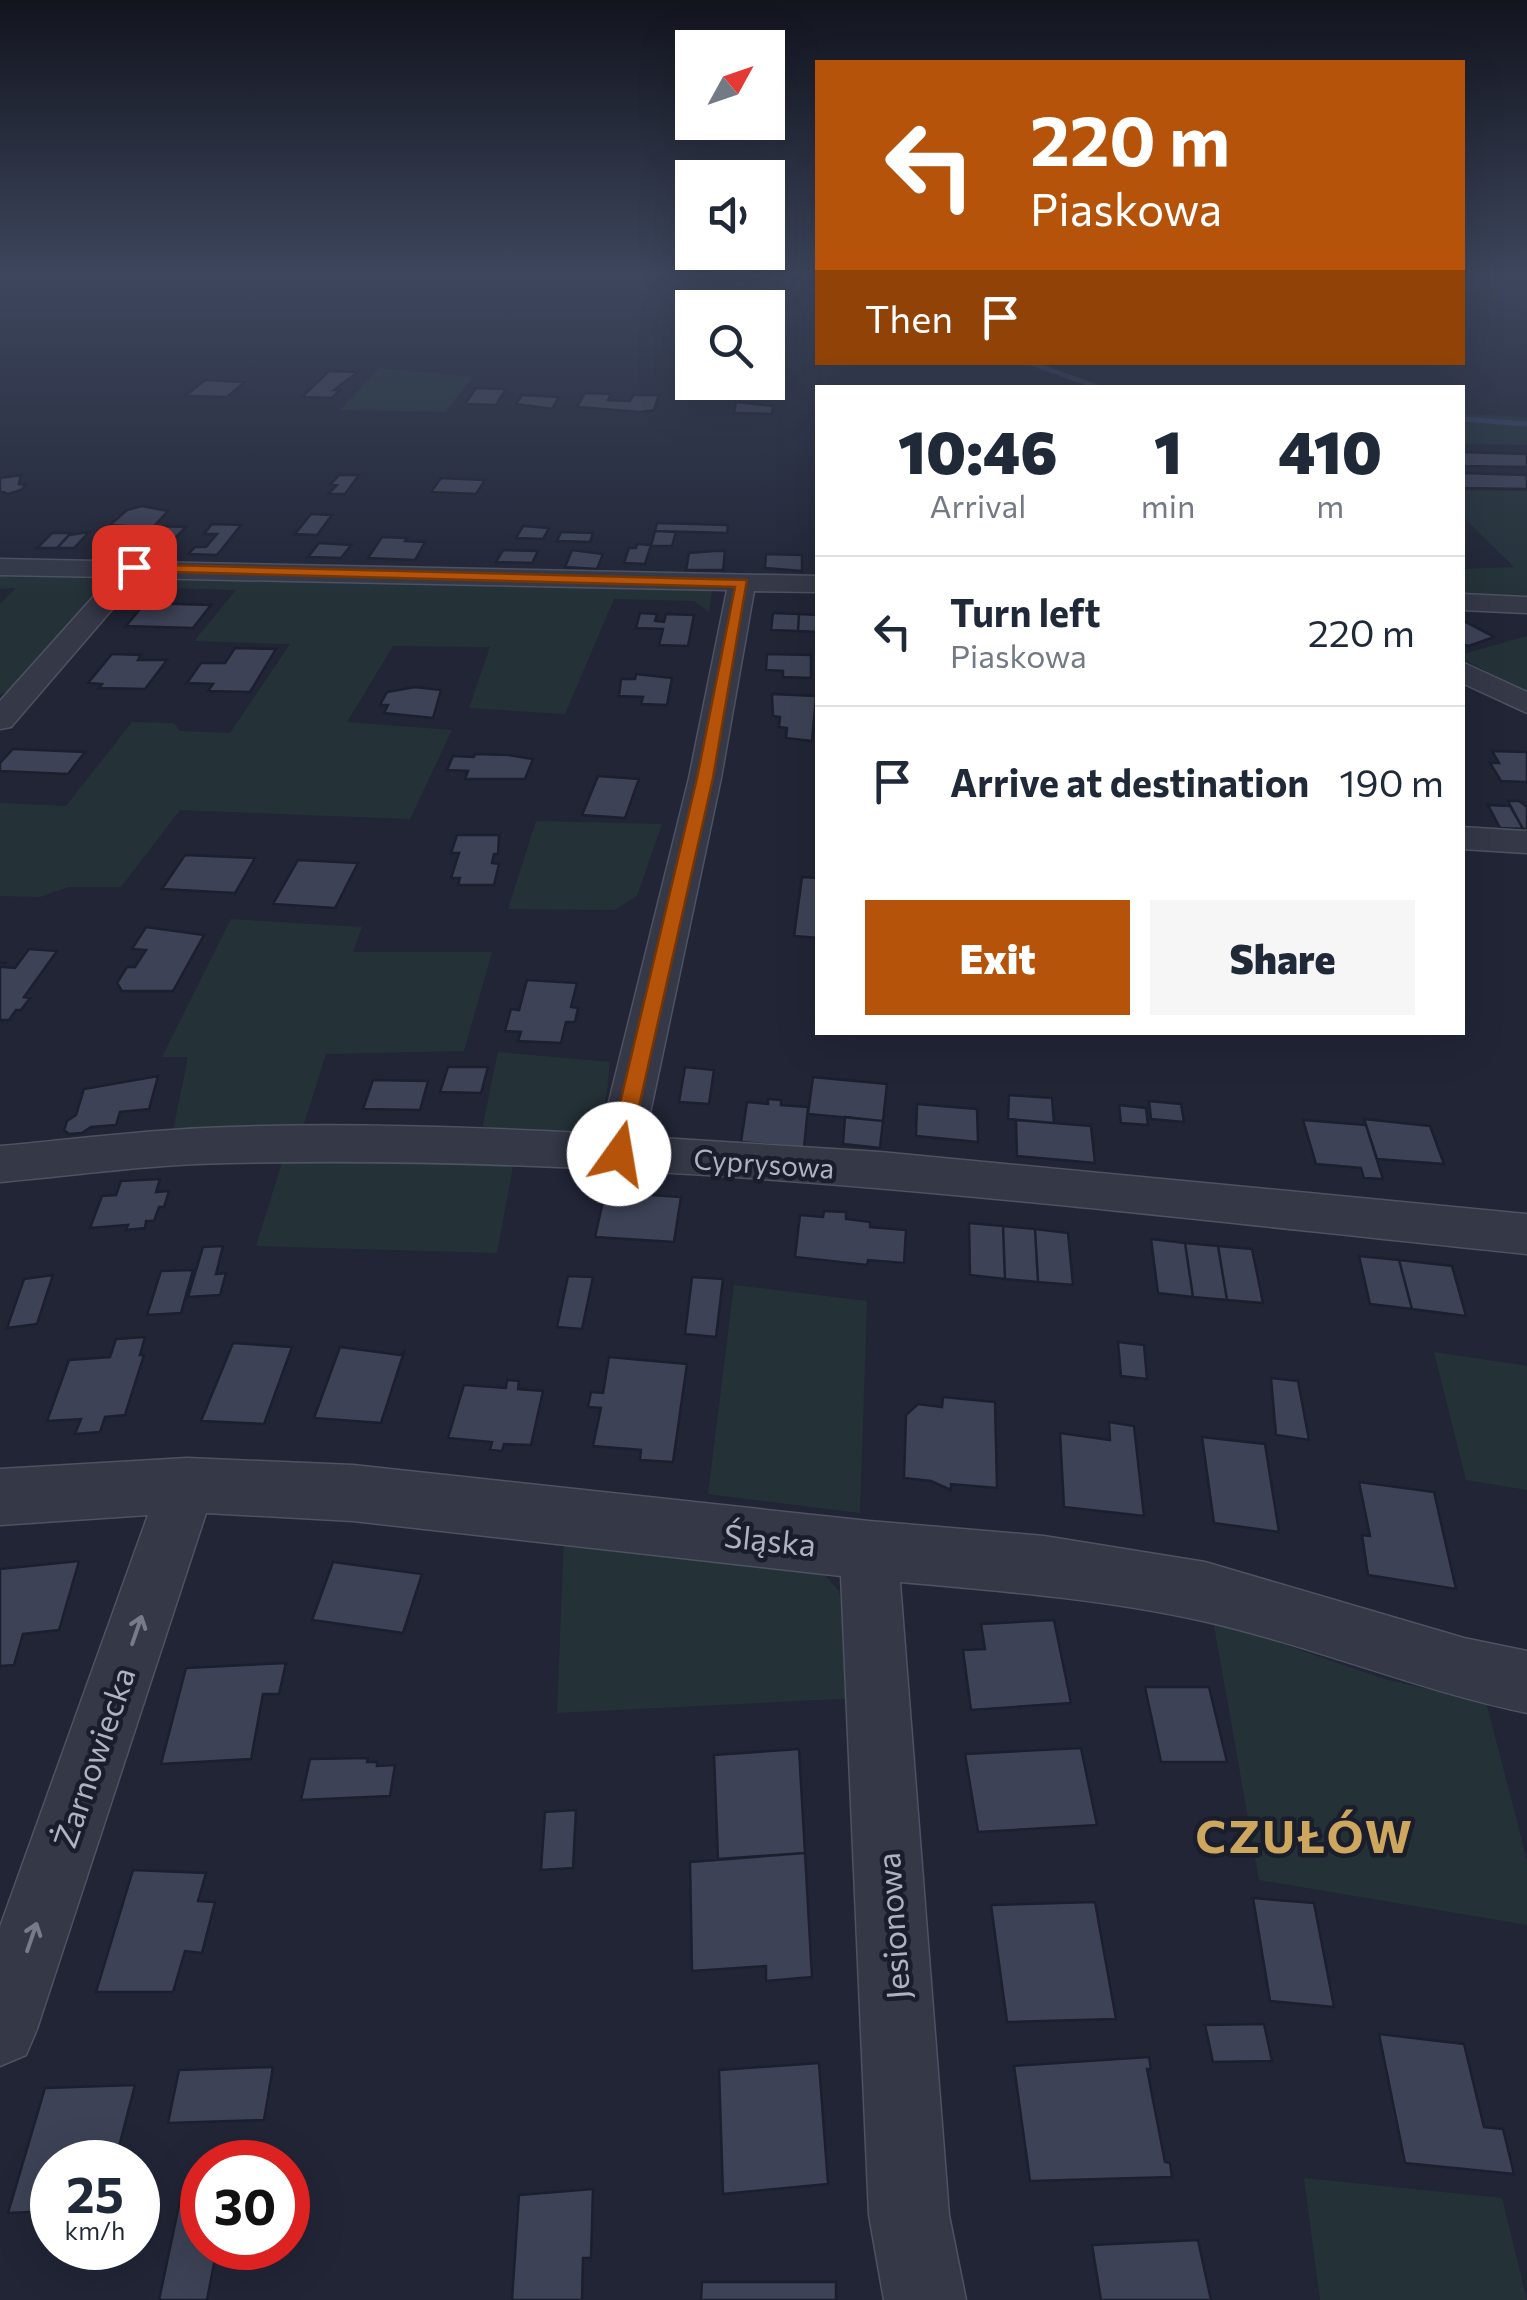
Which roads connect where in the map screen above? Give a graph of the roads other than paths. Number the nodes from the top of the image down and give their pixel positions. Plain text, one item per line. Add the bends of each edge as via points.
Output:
1 (0, 567) edge
2 (134, 567) junction
3 (742, 583) junction
4 (815, 584) edge
5 (1465, 602) edge
6 (1527, 605) edge
7 (1465, 673) edge
8 (1527, 704) edge
9 (4, 712) edge
10 (1465, 838) edge
11 (1527, 842) edge
12 (619, 1154) junction
13 (0, 1164) edge
14 (1527, 1234) edge
15 (187, 1485) junction
16 (0, 1496) edge
17 (868, 1550) junction
18 (1527, 1682) edge
19 (0, 2029) edge
20 (925, 2300) edge

1 - 2 street
2 - 3 street
2 - 9 street
3 - 4 street
3 - 12 street
5 - 6 street
7 - 8 street
10 - 11 street
12 - 13 street, Cyprysowa via 468,1145 226,1145
12 - 14 street, Cyprysowa via 791,1163
15 - 16 street, Śląska
15 - 17 street, Śląska via 353,1493
19 -> 15 street, Żarnowiecka
17 - 18 street, Śląska via 1044,1565 1206,1592
17 - 20 street, Jesionowa via 909,2215

